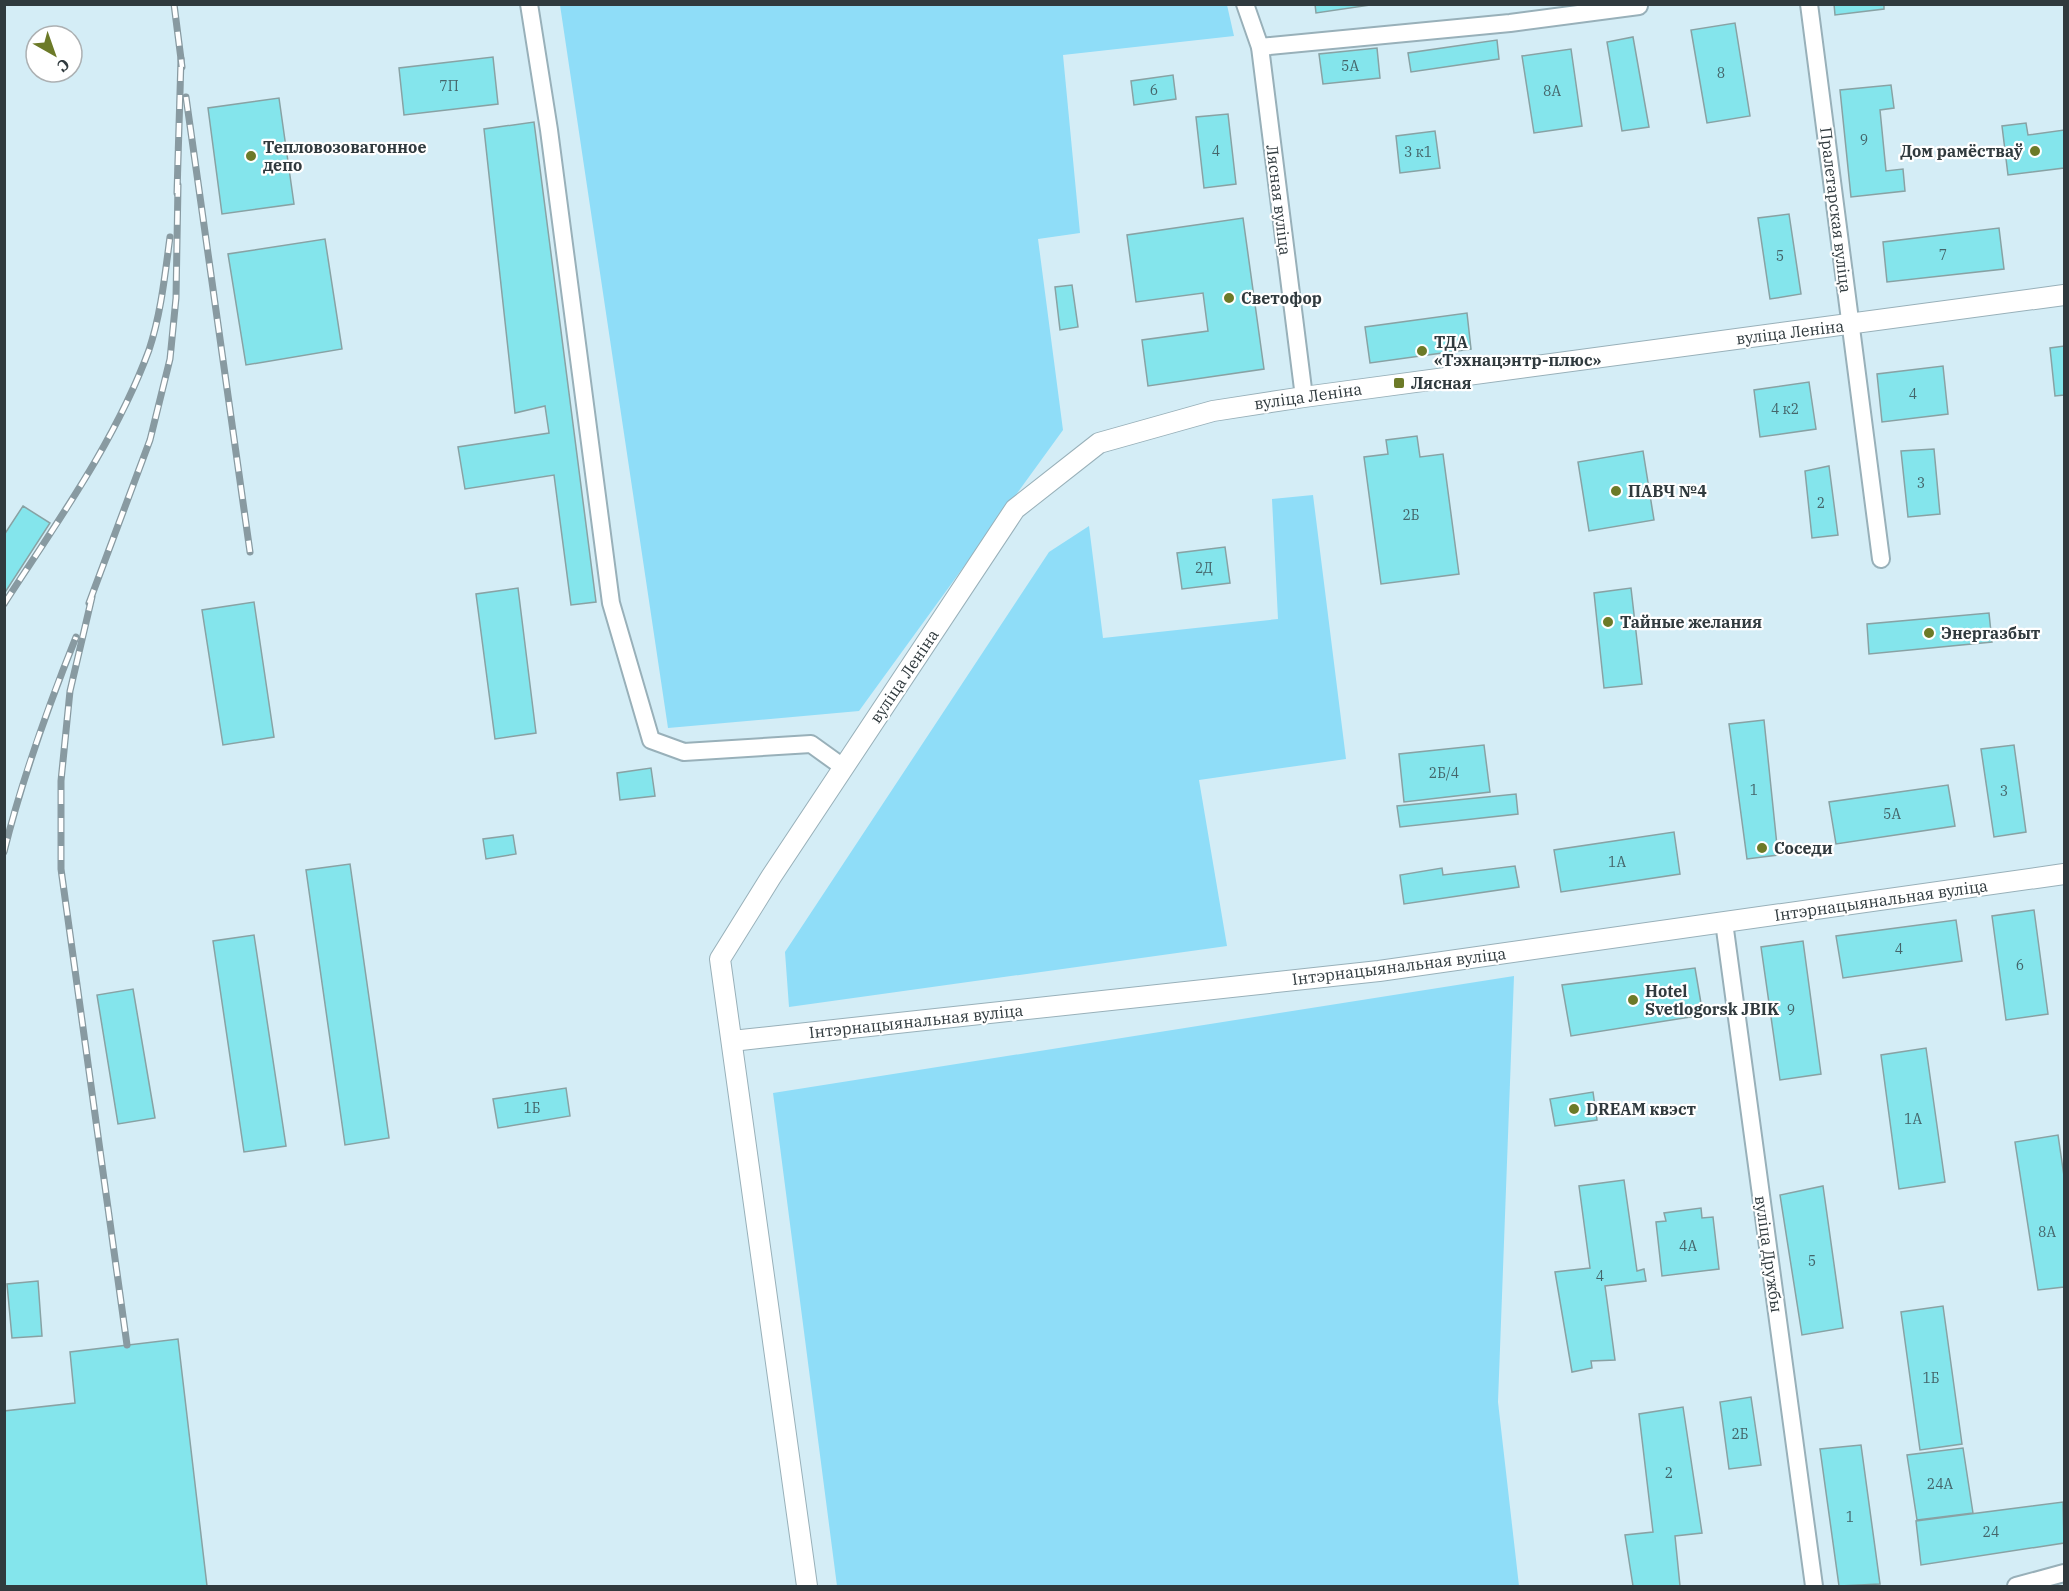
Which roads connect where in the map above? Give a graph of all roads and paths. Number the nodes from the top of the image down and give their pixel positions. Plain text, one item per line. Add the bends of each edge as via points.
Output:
1 (529, 4) edge
2 (1245, 4) edge
3 (1809, 4) edge
4 (1639, 6) edge
5 (1260, 47) junction
6 (2064, 295) edge
7 (1851, 324) junction
8 (1304, 397) junction
9 (1881, 559) dead end
10 (843, 767) junction
11 (2064, 874) edge
12 (1724, 922) junction
13 (732, 1041) junction
14 (2064, 1573) edge
15 (807, 1587) edge
16 (1814, 1587) edge
17 (2016, 1587) edge

1 - 10 street via 551,142 611,603 651,740 684,752 811,744
2 - 5 street, Лясная вуліца
3 - 7 street, Пралетарская вуліца
4 - 5 street via 1510,23
5 - 8 street, Лясная вуліца
6 - 7 street, вуліца Леніна
7 - 8 street, вуліца Леніна
7 - 9 street, Пралетарская вуліца
8 - 10 street, вуліца Леніна via 1213,411 1099,443 1034,494 1016,509
10 - 13 street, вуліца Леніна via 720,959
11 - 12 street, Інтэрнацыянальная вуліца
12 - 13 street, Інтэрнацыянальная вуліца via 1379,971
12 - 16 street, вуліца Дружбы
13 - 15 street, вуліца Леніна
14 - 17 street

